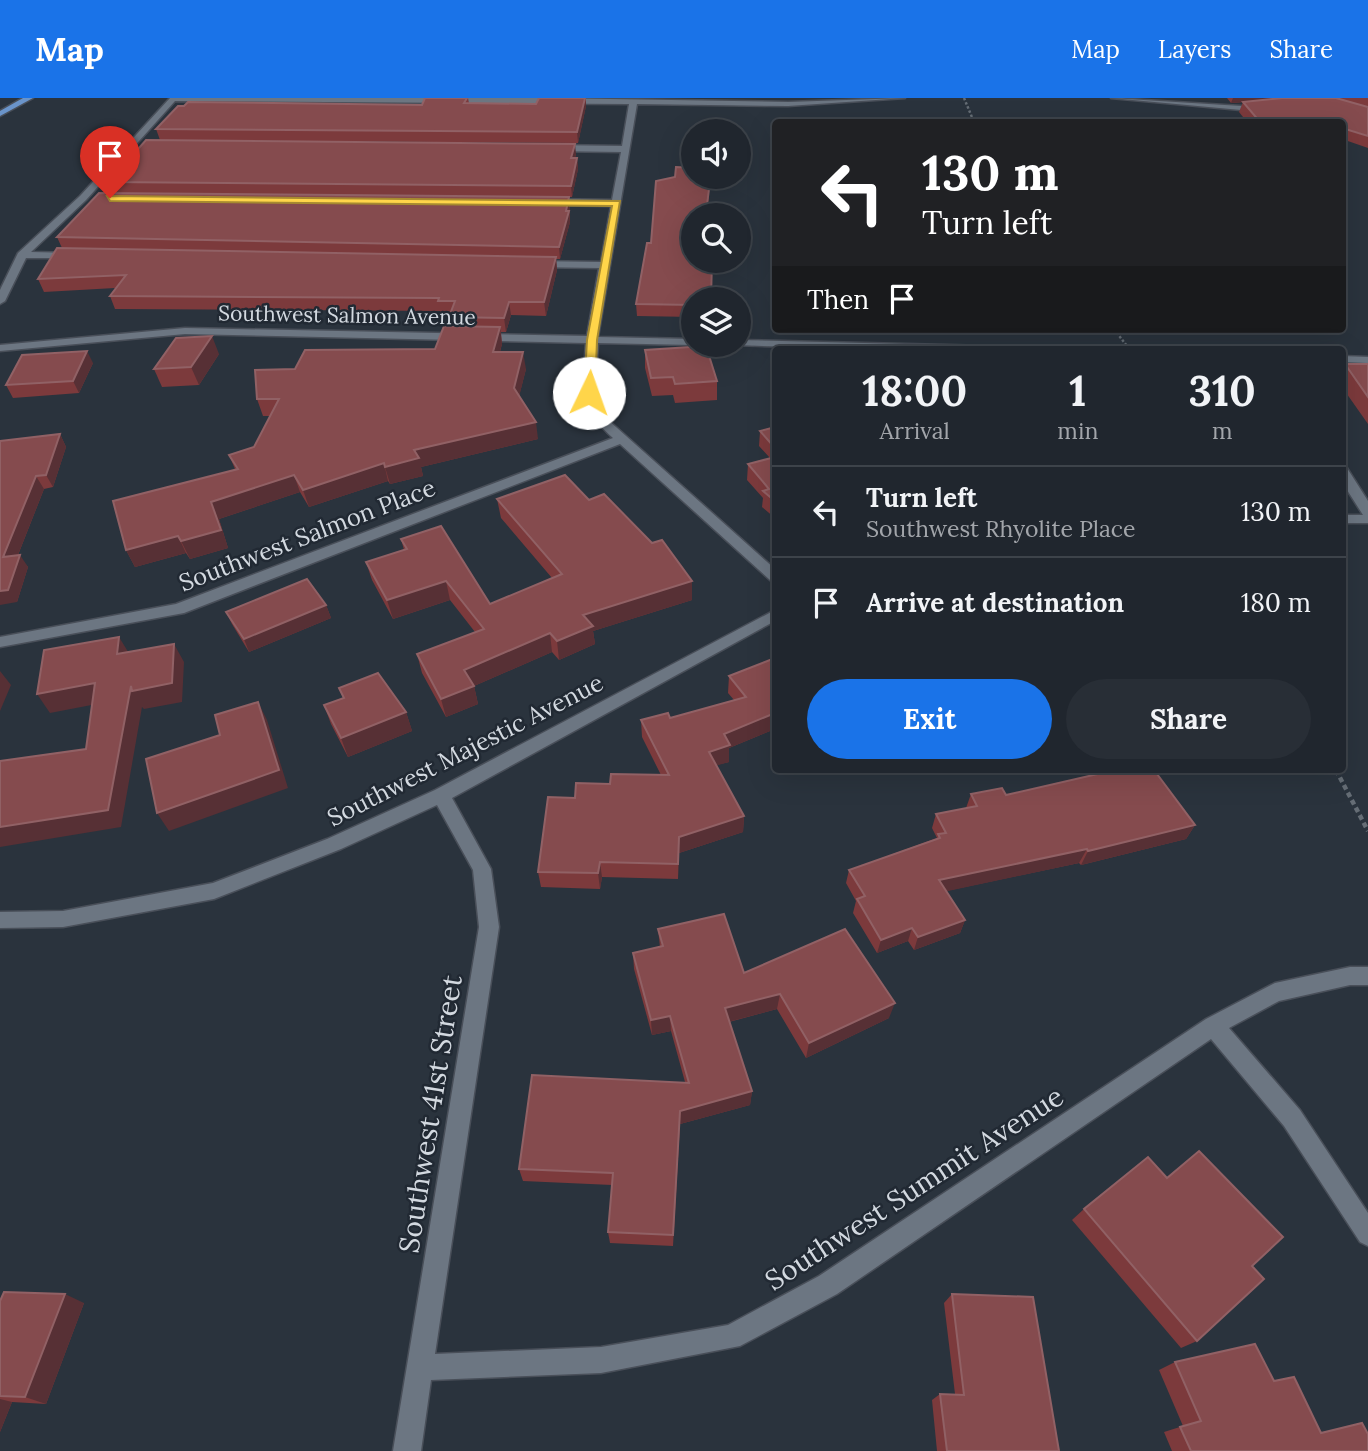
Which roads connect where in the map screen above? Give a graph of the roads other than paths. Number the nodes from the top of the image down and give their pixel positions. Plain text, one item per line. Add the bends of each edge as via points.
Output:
1 (29, 98) edge
2 (901, 98) edge
3 (1115, 98) edge
4 (516, 99) edge
5 (173, 100) edge
6 (634, 101) junction
7 (1268, 106) edge
8 (0, 114) edge
9 (131, 145) junction
10 (145, 145) edge
11 (545, 148) edge
12 (626, 149) junction
13 (83, 198) junction
14 (97, 198) edge
15 (537, 202) edge
16 (617, 203) junction
17 (22, 255) junction
18 (92, 256) edge
19 (523, 264) edge
20 (607, 265) junction
21 (0, 301) edge
22 (592, 340) junction
23 (681, 342) edge
24 (751, 343) edge
25 (852, 346) edge
26 (0, 348) edge
27 (1346, 359) edge
28 (1368, 360) edge
29 (622, 439) junction
30 (1346, 477) edge
31 (1368, 512) edge
32 (1346, 519) edge
33 (1368, 519) edge
34 (772, 574) edge
35 (772, 617) edge
36 (0, 642) edge
37 (441, 795) junction
38 (0, 919) edge
39 (1368, 976) edge
40 (1213, 1026) junction
41 (1368, 1234) edge
42 (422, 1367) junction
43 (407, 1451) edge

1 - 8 main road
2 - 6 street via 800,104
3 - 7 street
4 - 5 street
4 - 6 street
5 - 9 street
6 - 12 street
9 - 10 street
9 - 13 street
11 - 12 street
12 - 16 street
13 - 14 street
13 - 17 street
15 - 16 street
16 - 20 street
17 - 18 street
17 - 21 street
19 - 20 street
20 - 22 street
22 - 23 street, Southwest Salmon Avenue
22 - 26 street, Southwest Salmon Avenue via 185,331
22 - 29 street via 589,393 601,421
24 - 25 street
27 - 28 street
29 - 34 street
29 - 36 street, Southwest Salmon Place via 179,609
30 - 31 street
32 - 33 street
35 - 37 street, Southwest Majestic Avenue
37 - 38 street, Southwest Majestic Avenue via 214,891 63,919
37 - 42 street, Southwest 41st Street via 482,869 489,927
39 - 40 street, Southwest Summit Avenue via 1275,992
40 - 41 street via 1292,1118
40 - 42 street, Southwest Summit Avenue via 828,1285 731,1337 601,1360
42 - 43 street, Southwest 41st Street

